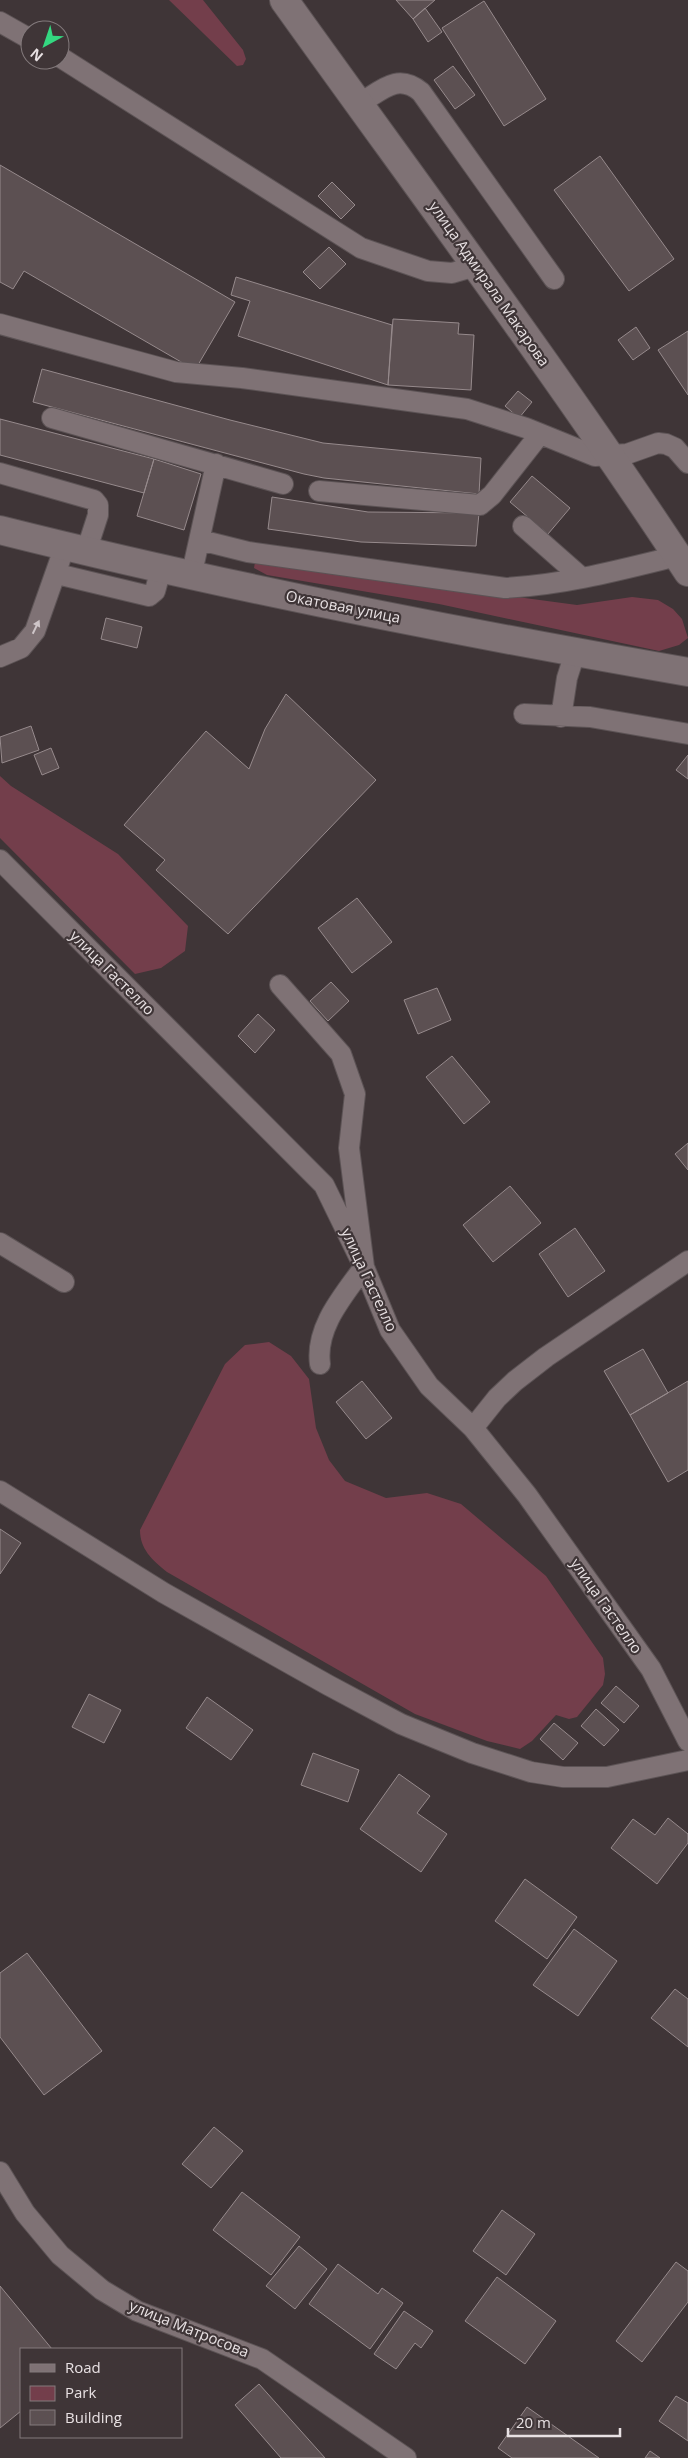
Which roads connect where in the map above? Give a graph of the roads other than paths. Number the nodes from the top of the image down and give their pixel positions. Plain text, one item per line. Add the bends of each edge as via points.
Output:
1 (284, 0) edge
2 (0, 22) edge
3 (20, 34) edge
4 (70, 63) edge
5 (358, 104) junction
6 (476, 266) junction
7 (554, 279) dead end
8 (0, 324) edge
9 (52, 418) dead end
10 (540, 434) junction
11 (610, 456) junction
12 (688, 463) edge
13 (216, 464) junction
14 (0, 473) edge
15 (283, 484) dead end
16 (319, 491) dead end
17 (524, 526) dead end
18 (0, 530) edge
19 (200, 540) junction
20 (76, 549) junction
21 (682, 564) edge
22 (161, 569) junction
23 (57, 574) junction
24 (191, 577) junction
25 (582, 578) junction
26 (575, 653) junction
27 (0, 657) edge
28 (688, 672) edge
29 (524, 714) dead end
30 (561, 717) junction
31 (688, 734) edge
32 (0, 860) edge
33 (280, 985) dead end
34 (0, 1243) edge
35 (688, 1261) edge
36 (364, 1267) junction
37 (64, 1282) dead end
38 (320, 1364) dead end
39 (473, 1428) junction
40 (0, 1491) edge
41 (688, 1741) edge
42 (688, 1760) edge
43 (0, 2172) edge
44 (406, 2458) edge

1 - 5 main road, улица Адмирала Макарова
2 - 3 lane
4 - 6 lane via 361,248 428,271 452,273
5 - 6 main road, улица Адмирала Макарова
5 - 7 lane via 398,82 411,84 421,92
6 - 11 main road, улица Адмирала Макарова
8 - 10 lane via 176,372 467,409
9 - 13 lane
10 - 11 lane via 595,456
10 - 16 lane via 492,495 480,504
11 - 12 lane via 666,444 676,448
11 - 21 main road, улица Адмирала Макарова
13 - 15 lane
13 - 19 lane
14 - 20 lane via 94,500 98,505 98,515
17 - 25 lane
18 - 20 main road, Окатовая улица
19 - 24 lane
19 - 25 lane via 248,552 505,588
20 - 22 main road, Окатовая улица
20 - 23 lane
21 - 25 lane
22 - 23 lane via 155,591 149,596
22 - 24 main road, Окатовая улица
27 -> 23 lane via 21,648 35,631
24 - 26 main road, Окатовая улица
26 - 28 main road, Окатовая улица
26 - 30 lane
29 - 30 lane
30 - 31 lane via 590,717
32 - 36 lane, улица Гастелло via 324,1185
33 - 36 lane via 341,1054 355,1094 349,1148
34 - 37 lane
35 - 39 lane via 546,1357 497,1398
36 - 38 lane via 330,1315 318,1351
36 - 39 lane, улица Гастелло via 390,1330 429,1386
39 - 41 lane, улица Гастелло via 527,1495 651,1669
40 - 42 lane via 164,1594 402,1724 472,1753 531,1772 563,1777 607,1776
43 - 44 lane, улица Матросова via 25,2213 60,2255 102,2290 137,2311 262,2359

